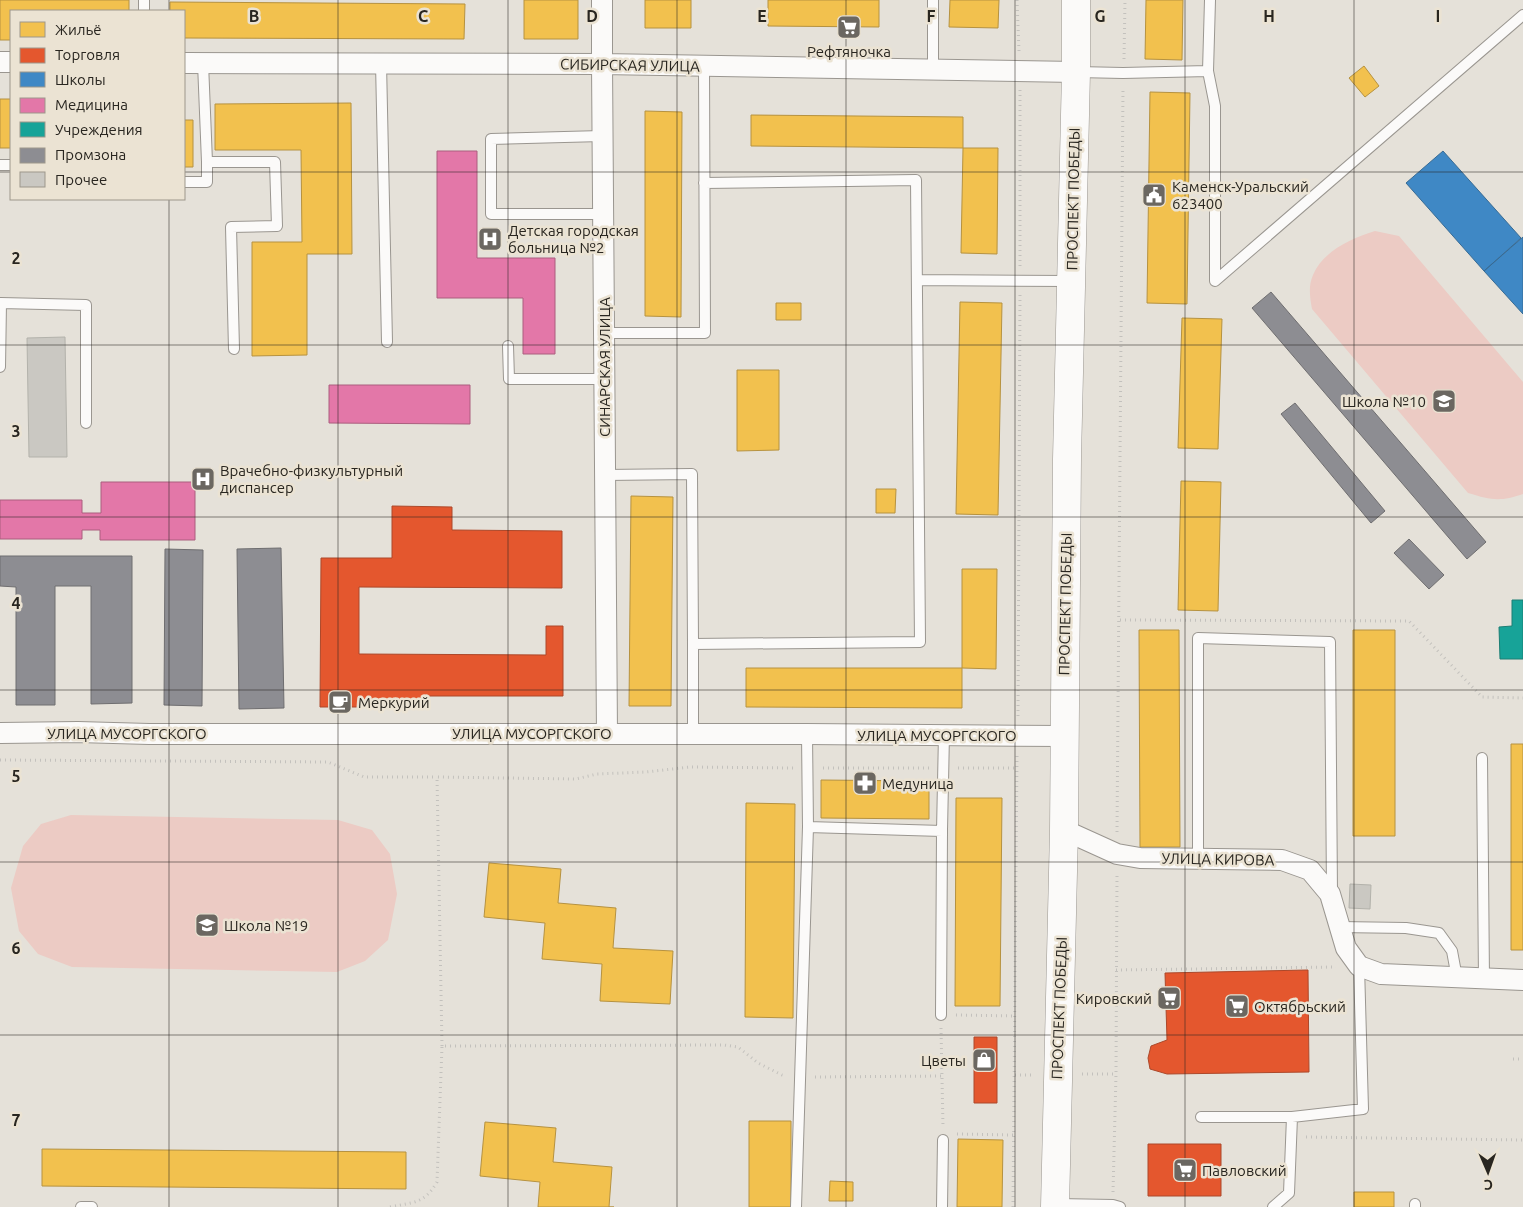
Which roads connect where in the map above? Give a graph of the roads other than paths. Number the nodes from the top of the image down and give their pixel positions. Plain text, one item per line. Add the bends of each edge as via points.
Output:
1 (602, 0) edge
2 (933, 0) edge
3 (1076, 0) edge
4 (1210, 0) edge
5 (1523, 15) edge
6 (194, 63) edge
7 (381, 63) junction
8 (602, 64) junction
9 (704, 66) junction
10 (932, 70) junction
11 (1208, 71) junction
12 (1076, 72) junction
13 (602, 136) junction
14 (207, 162) junction
15 (185, 182) edge
16 (704, 183) junction
17 (603, 214) junction
18 (917, 280) junction
19 (1072, 281) junction
20 (604, 333) junction
21 (387, 342) dead end
22 (508, 346) dead end
23 (234, 349) dead end
24 (0, 366) edge
25 (604, 379) junction
26 (86, 423) dead end
27 (605, 475) junction
28 (693, 644) junction
29 (607, 733) junction
30 (0, 734) edge
31 (693, 734) junction
32 (807, 734) junction
33 (944, 734) junction
34 (1064, 736) junction
35 (1482, 758) dead end
36 (808, 827) junction
37 (1064, 830) junction
38 (942, 831) junction
39 (1198, 859) junction
40 (1332, 900) junction
41 (1340, 927) junction
42 (1360, 966) junction
43 (1457, 978) junction
44 (1484, 979) junction
45 (1523, 980) edge
46 (941, 1015) road end
47 (1201, 1116) dead end
48 (1292, 1117) junction
49 (943, 1137) road end
50 (1055, 1206) edge
51 (1116, 1206) edge
52 (81, 1207) edge
53 (92, 1207) edge
54 (796, 1207) edge
55 (942, 1207) edge
56 (1273, 1207) edge

1 - 8 street, СИНАРСКАЯ УЛИЦА
2 - 10 lane
3 - 12 main road, ПРОСПЕКТ ПОБЕДЫ
4 - 11 lane
5 - 11 lane via 1216,281 1215,106
6 - 7 street, СИБИРСКАЯ УЛИЦА
6 - 14 lane
7 - 8 street, СИБИРСКАЯ УЛИЦА
7 - 21 lane
8 - 9 street, СИБИРСКАЯ УЛИЦА
8 - 13 street, СИНАРСКАЯ УЛИЦА
9 - 10 street, СИБИРСКАЯ УЛИЦА
9 - 16 lane
10 - 12 street, СИБИРСКАЯ УЛИЦА
11 - 12 lane
12 - 19 main road, ПРОСПЕКТ ПОБЕДЫ
13 - 17 street, СИНАРСКАЯ УЛИЦА
13 - 17 lane via 491,139 491,214
14 - 15 lane via 207,182
14 - 23 lane via 276,162 277,226 231,226
16 - 18 lane via 916,180
16 - 20 lane via 705,333
17 - 20 street, СИНАРСКАЯ УЛИЦА
18 - 19 lane
18 - 28 lane via 920,642
19 - 34 main road, ПРОСПЕКТ ПОБЕДЫ
20 - 25 street, СИНАРСКАЯ УЛИЦА
22 - 25 lane via 509,379
24 - 26 lane via 1,303 86,305
25 - 27 street, СИНАРСКАЯ УЛИЦА
27 - 28 lane via 692,474
27 - 29 street, СИНАРСКАЯ УЛИЦА
28 - 31 lane
29 - 30 street, УЛИЦА МУСОРГСКОГО
29 - 31 street, УЛИЦА МУСОРГСКОГО
31 - 32 street, УЛИЦА МУСОРГСКОГО
32 - 33 street, УЛИЦА МУСОРГСКОГО
32 - 36 lane
33 - 34 street, УЛИЦА МУСОРГСКОГО
33 - 38 lane
34 - 37 main road, ПРОСПЕКТ ПОБЕДЫ
35 - 44 lane
36 - 38 lane
36 - 54 lane
37 - 39 street, УЛИЦА КИРОВА via 1117,854 1140,858
37 - 50 main road, ПРОСПЕКТ ПОБЕДЫ
38 - 46 lane
39 - 40 street, УЛИЦА КИРОВА via 1282,860 1310,870
39 - 40 lane via 1198,638 1330,642
40 - 41 street, УЛИЦА КИРОВА
41 - 42 street, УЛИЦА КИРОВА via 1346,948
41 - 43 lane via 1406,928 1439,933 1452,950
42 - 43 street via 1381,974
42 - 48 lane via 1362,1109
43 - 44 street
44 - 45 street
47 - 48 lane
48 - 56 lane via 1289,1194
49 - 55 lane
50 - 51 lane
52 - 53 lane

